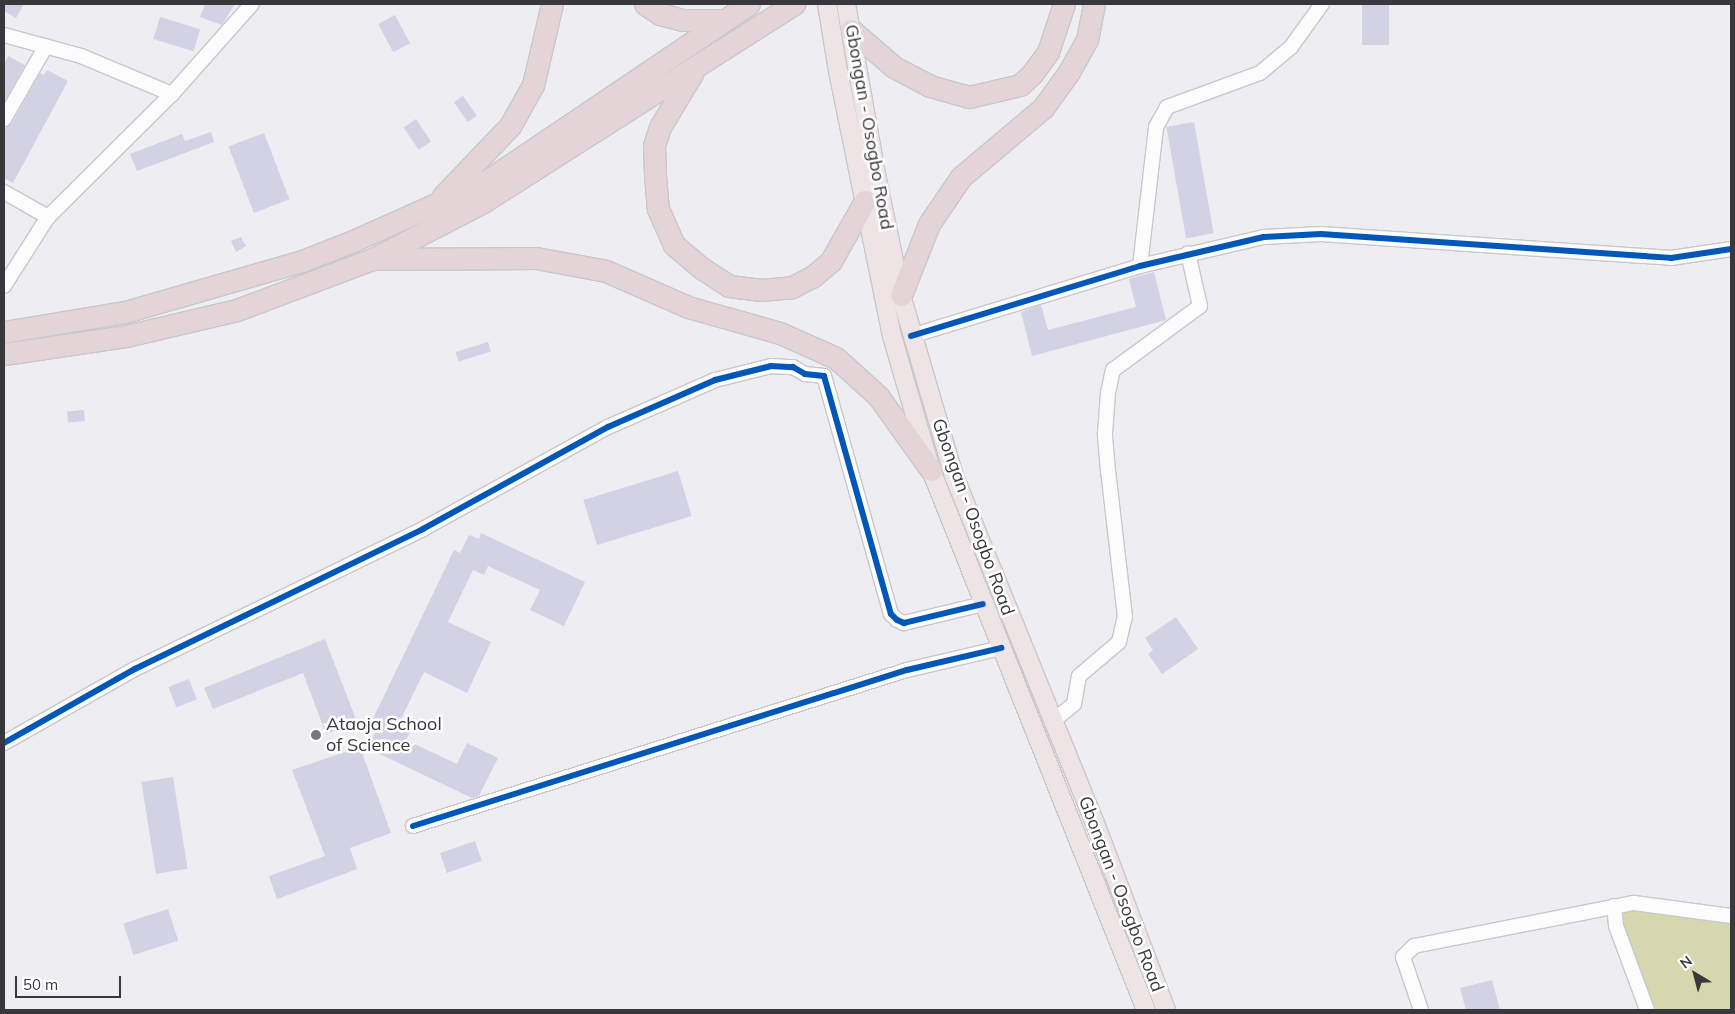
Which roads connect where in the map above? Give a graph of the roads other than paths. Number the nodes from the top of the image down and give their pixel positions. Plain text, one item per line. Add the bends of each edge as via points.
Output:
1 (252, 4) edge
2 (552, 4) edge
3 (644, 4) edge
4 (749, 4) edge
5 (794, 4) edge
6 (827, 4) edge
7 (846, 4) edge
8 (1064, 4) edge
9 (1094, 4) edge
10 (1322, 4) edge
11 (725, 20) junction
12 (851, 30) junction
13 (4, 35) edge
14 (46, 46) junction
15 (697, 66) junction
16 (172, 94) junction
17 (4, 119) edge
18 (4, 192) edge
19 (865, 201) junction
20 (433, 205) junction
21 (48, 217) junction
22 (1731, 249) edge
23 (1188, 253) junction
24 (373, 259) junction
25 (1140, 266) junction
26 (4, 286) edge
27 (901, 295) junction
28 (4, 332) edge
29 (911, 336) junction
30 (4, 354) edge
31 (931, 470) junction
32 (983, 604) junction
33 (1001, 648) junction
34 (1053, 721) junction
35 (4, 743) edge
36 (413, 826) dead end
37 (1614, 906) junction
38 (1731, 916) edge
39 (1146, 1010) edge
40 (1166, 1010) edge
41 (1421, 1010) edge
42 (1647, 1010) edge

1 - 16 street
2 - 20 highway via 533,85 510,126
3 - 11 highway via 660,14 682,20
4 - 11 highway
5 - 15 highway
6 - 19 main road, Gbongan - Osogbo Road
7 - 12 main road, Gbongan - Osogbo Road
8 - 12 highway via 1048,52 1032,74 1020,85 969,97 930,86 894,67
9 - 27 highway via 1087,40 1069,72 1043,108 961,177 929,224
10 - 25 street via 1291,47 1260,73 1167,107 1156,127
11 - 20 highway via 485,182
12 - 27 main road, Gbongan - Osogbo Road
13 - 14 street
14 - 16 street via 81,56
14 - 17 street
15 - 19 highway via 668,112 654,146 658,209 674,246 695,263 729,286 760,290 792,287 812,277 831,261
15 - 24 highway via 483,202
16 - 21 street
18 - 21 street
19 - 31 main road, Gbongan - Osogbo Road via 892,336
20 - 28 highway via 354,241 292,264 126,312
21 - 26 street
22 - 23 street via 1671,258 1321,234 1264,237
23 - 25 street
23 - 34 street via 1200,306 1113,370 1108,393 1105,433 1125,617 1118,642 1079,676 1074,704
24 - 30 highway via 237,310 126,336
24 - 31 highway via 476,256 545,260 606,271 688,307 780,334 836,358 871,390
25 - 29 street
27 - 29 main road, Gbongan - Osogbo Road
29 - 34 main road, Gbongan - Osogbo Road via 954,476
31 - 32 main road, Gbongan - Osogbo Road
32 - 33 main road, Gbongan - Osogbo Road
32 - 35 street via 904,623 896,620 891,614 824,376 805,374 793,367 771,366 715,380 608,428 423,529 135,669
33 - 36 street via 906,670
33 - 39 main road, Gbongan - Osogbo Road
34 - 40 main road, Gbongan - Osogbo Road
37 - 38 street via 1634,903
37 - 41 street via 1414,946 1403,956
37 - 42 street via 1616,926

